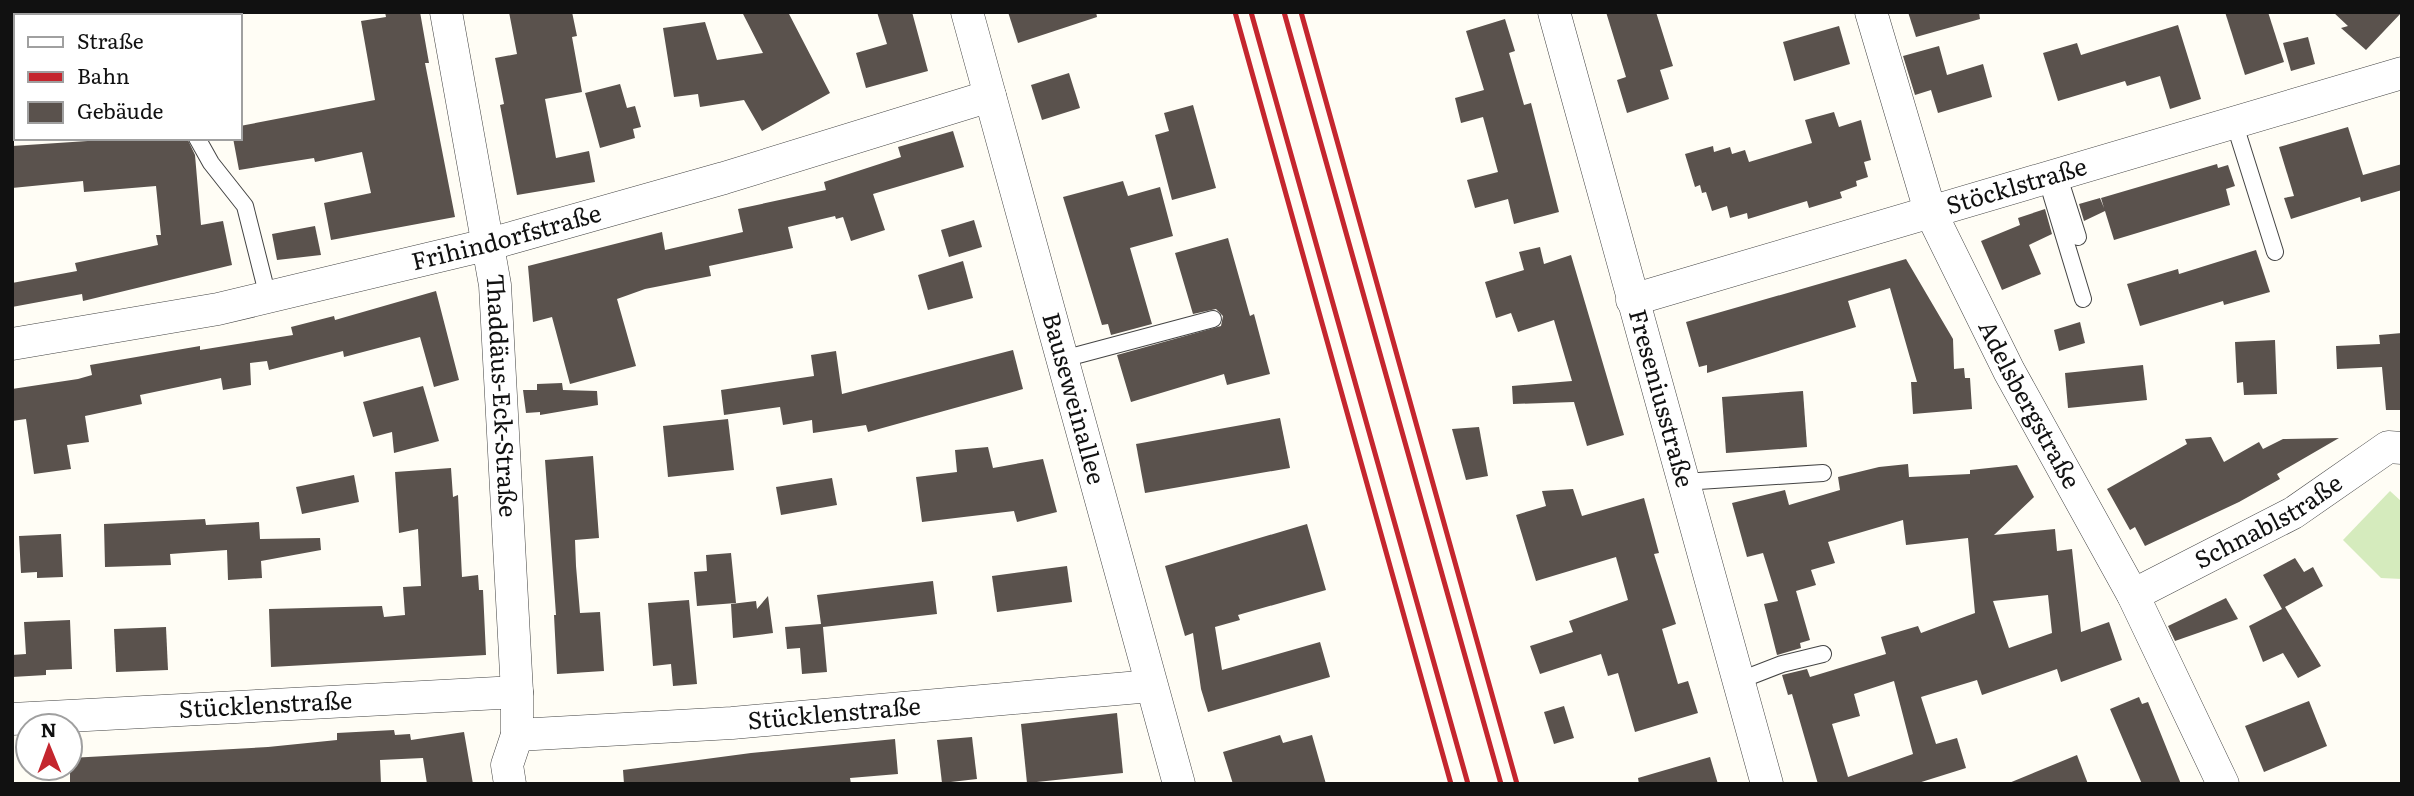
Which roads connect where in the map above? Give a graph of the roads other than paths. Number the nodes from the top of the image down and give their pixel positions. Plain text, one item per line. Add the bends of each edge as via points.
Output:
1 (446, 12) edge
2 (967, 12) edge
3 (1554, 12) edge
4 (1871, 12) edge
5 (2402, 73) edge
6 (990, 96) junction
7 (2234, 122) junction
8 (198, 140) edge
9 (2052, 175) junction
10 (1930, 211) junction
11 (2078, 237) dead end
12 (491, 244) junction
13 (2275, 252) dead end
14 (268, 297) junction
15 (2082, 299) dead end
16 (1632, 300) junction
17 (1213, 319) dead end
18 (12, 344) edge
19 (1062, 359) junction
20 (2402, 448) edge
21 (1823, 473) dead end
22 (1683, 482) junction
23 (2133, 595) junction
24 (1823, 654) dead end
25 (1738, 681) junction
26 (1151, 686) junction
27 (517, 692) junction
28 (12, 719) edge
29 (517, 735) junction
30 (510, 784) edge
31 (1179, 784) edge
32 (1767, 784) edge
33 (2223, 784) edge

1 - 12 street, Thaddäus-Eck-Straße
2 - 6 street, Bauseweinallee
3 - 16 street, Freseniusstraße
4 - 10 street, Adelsbergstraße
5 - 7 street, Stöcklstraße
6 - 12 street, Frihindorfstraße
6 - 19 street, Bauseweinallee
7 - 9 street, Stöcklstraße
7 - 13 lane
8 - 14 lane via 245,206
9 - 10 street, Stöcklstraße
9 - 11 lane
9 - 15 lane
10 - 16 street, Stöcklstraße
10 - 23 street, Adelsbergstraße via 2008,371
12 - 14 street, Frihindorfstraße
12 - 27 street, Thaddäus-Eck-Straße
14 - 18 street, Frihindorfstraße
16 - 22 street, Freseniusstraße
17 - 19 lane
19 - 26 street, Bauseweinallee
20 - 23 street, Schnablstraße via 2388,447 2293,513
21 - 22 lane
22 - 25 street, Freseniusstraße
23 - 33 street, Adelsbergstraße
24 - 25 lane
25 - 32 street, Freseniusstraße
26 - 29 street, Stücklenstraße via 732,723
26 - 31 street, Bauseweinallee
27 - 28 street, Stücklenstraße
27 - 29 street, Thaddäus-Eck-Straße
29 - 30 street, Thaddäus-Eck-Straße via 507,765

